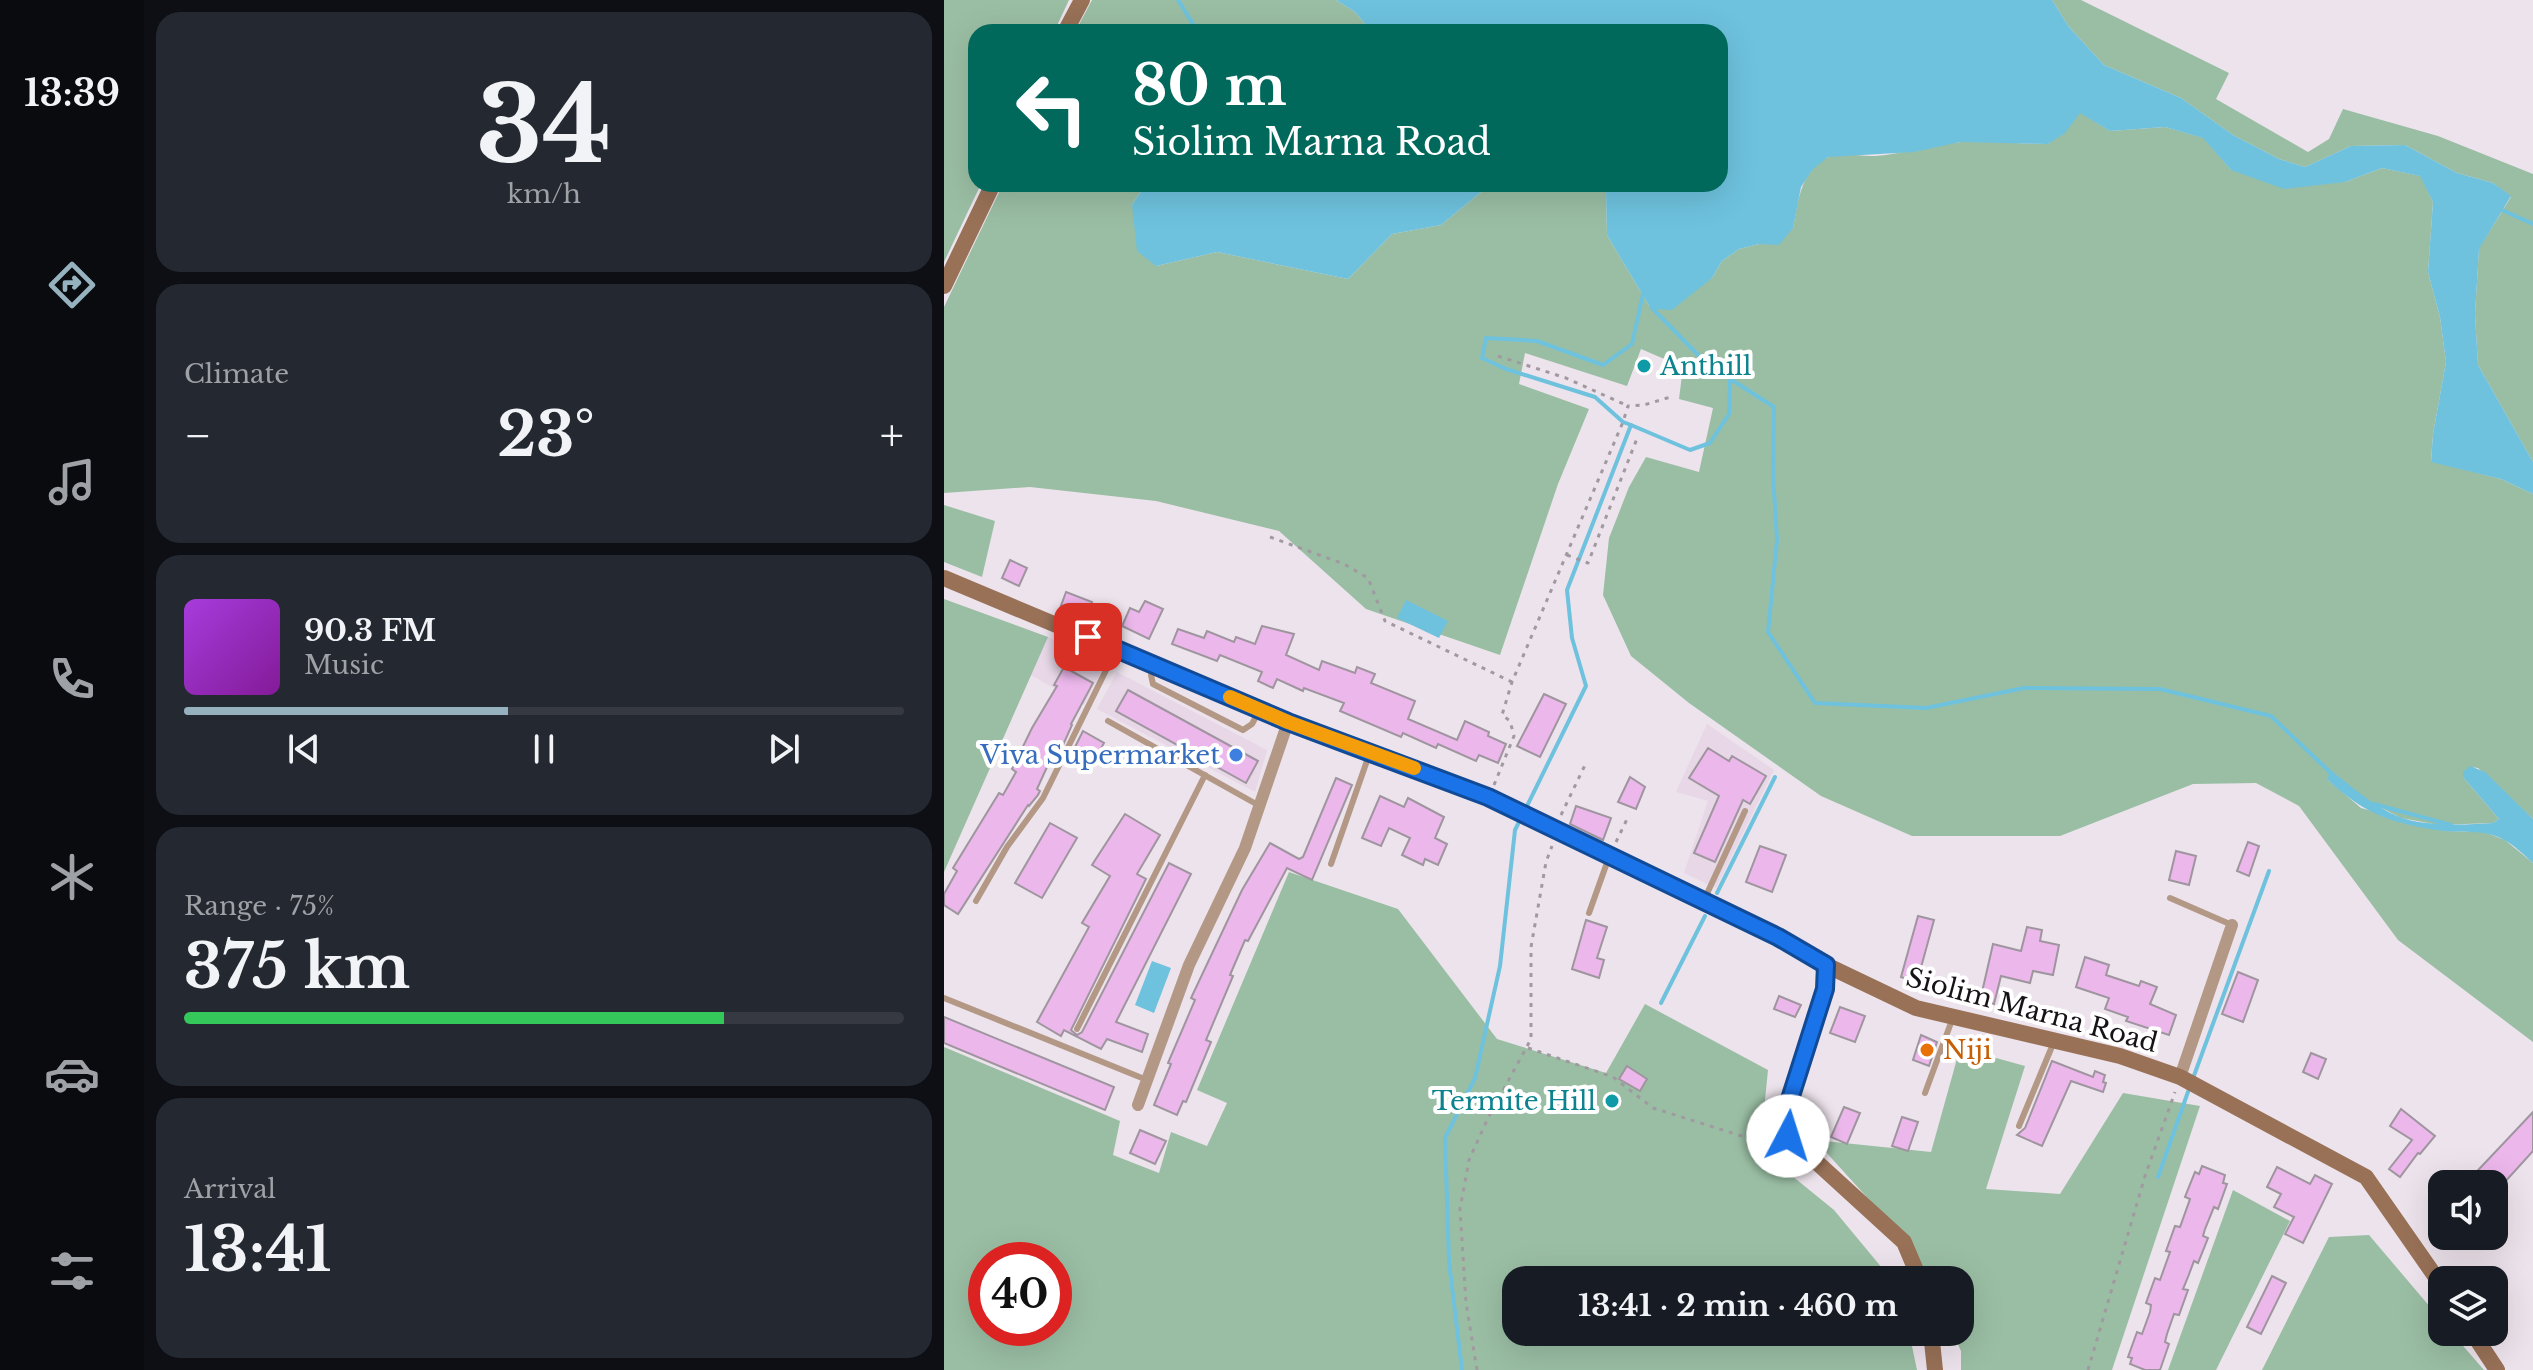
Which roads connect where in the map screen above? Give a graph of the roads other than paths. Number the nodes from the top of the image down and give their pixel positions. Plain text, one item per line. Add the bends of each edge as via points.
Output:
1 (1082, 0) edge
2 (1069, 24) edge
3 (989, 192) edge
4 (944, 286) edge
5 (944, 578) edge
6 (1117, 649) junction
7 (1155, 665) junction
8 (1260, 710) junction
9 (1108, 721) dead end
10 (1288, 722) junction
11 (1370, 752) junction
12 (1205, 775) junction
13 (1258, 805) junction
14 (1745, 811) dead end
15 (1609, 856) junction
16 (1331, 864) dead end
17 (2170, 898) dead end
18 (976, 901) dead end
19 (1703, 901) junction
20 (1589, 913) dead end
21 (2232, 925) joint
22 (1826, 965) junction
23 (944, 998) edge
24 (1953, 1017) junction
25 (1077, 1029) dead end
26 (2054, 1040) junction
27 (2180, 1077) junction
28 (1147, 1080) junction
29 (1925, 1093) dead end
30 (1138, 1105) dead end
31 (2019, 1126) dead end
32 (1914, 1266) edge
33 (2428, 1266) edge
34 (1932, 1346) edge
35 (2481, 1346) edge
36 (1935, 1370) edge
37 (2497, 1370) edge

1 - 2 main road
3 - 4 main road
5 - 6 main road, Siolim Marna Road
6 - 7 main road, Siolim Marna Road
6 - 18 lane via 1043,798
7 - 8 main road, Siolim Marna Road
7 - 8 lane via 1153,684 1243,730
8 - 10 main road, Siolim Marna Road
9 - 12 lane
10 - 11 main road, Siolim Marna Road
10 - 13 street
11 - 15 main road, Siolim Marna Road via 1488,797
11 - 16 lane
12 - 13 lane
12 - 25 lane
13 - 28 street via 1245,848 1189,965
14 - 19 lane
15 - 19 main road, Siolim Marna Road
15 - 20 lane
17 - 21 lane
19 - 22 main road, Siolim Marna Road
21 - 27 street
22 - 24 main road, Siolim Marna Road via 1916,1008
22 - 32 main road via 1825,989 1783,1121 1788,1136 1904,1242
23 - 28 lane
24 - 26 main road, Siolim Marna Road
24 - 29 lane
26 - 27 main road, Siolim Marna Road
26 - 31 lane
27 - 33 main road, Siolim Marna Road via 2366,1177
28 - 30 street
34 - 36 main road
35 - 37 main road

